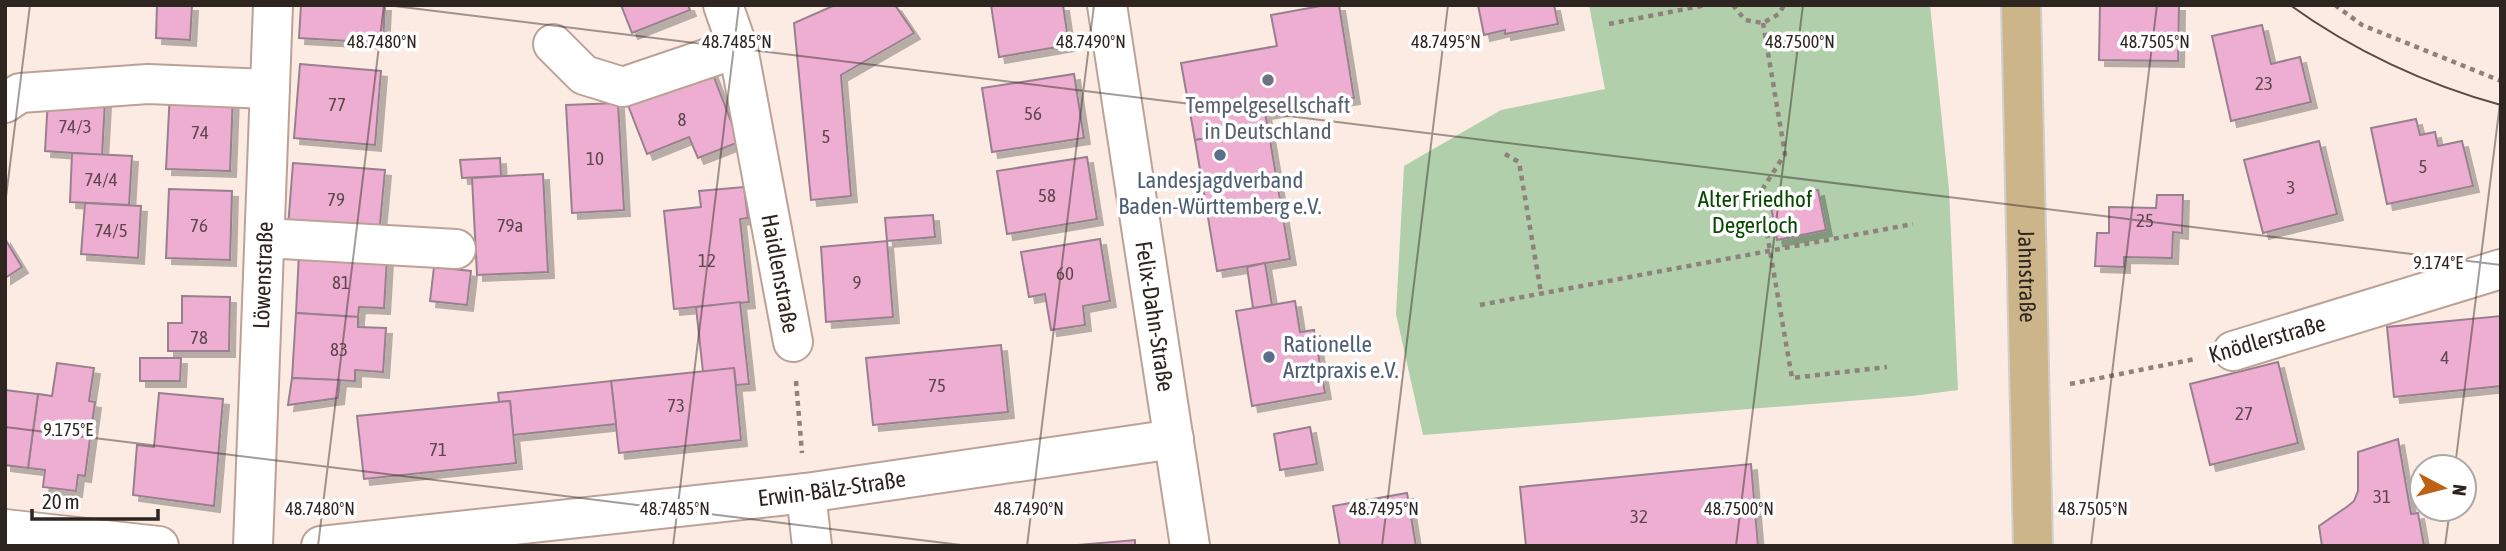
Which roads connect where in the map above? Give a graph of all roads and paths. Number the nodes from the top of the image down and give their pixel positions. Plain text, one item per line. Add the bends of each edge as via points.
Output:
1 (273, 5) edge
2 (723, 5) edge
3 (1107, 5) edge
4 (1706, 5) edge
5 (1733, 5) edge
6 (1784, 5) edge
7 (2021, 5) edge
8 (2335, 5) edge
9 (1763, 23) junction
10 (1609, 24) dead end
11 (553, 44) dead end
12 (738, 48) junction
13 (2501, 81) edge
14 (270, 89) junction
15 (5, 103) edge
16 (1505, 154) dead end
17 (1913, 224) dead end
18 (265, 238) junction
19 (456, 249) dead end
20 (1770, 250) junction
21 (2501, 269) edge
22 (1541, 293) junction
23 (1480, 305) dead end
24 (793, 342) joint
25 (2233, 351) joint
26 (1887, 367) dead end
27 (2028, 393) junction
28 (1174, 439) junction
29 (806, 493) junction
30 (5, 528) edge
31 (159, 546) edge
32 (253, 546) edge
33 (321, 546) edge
34 (812, 546) edge
35 (1190, 546) edge
36 (2033, 546) edge

1 - 14 street, Löwenstraße
2 - 12 street, Haidlenstraße
3 - 28 street, Felix-Dahn-Straße
4 - 10 path
5 - 9 path via 1745,20
6 - 9 path via 1779,15
7 - 27 main road, Jahnstraße
8 - 13 path via 2362,25
9 - 20 path via 1785,154 1760,193
11 - 12 street via 584,75 623,87
12 - 24 street, Haidlenstraße
14 - 15 street via 148,84 20,93
14 - 18 street, Löwenstraße
16 - 22 path via 1519,162
17 - 20 path
18 - 19 street
18 - 32 street, Löwenstraße
20 - 22 path
20 - 26 path via 1792,378
21 - 25 street, Knödlerstraße
22 - 23 path
24 - 29 path, Haidlenstraße
25 - 27 path, Knödlerstraße
27 - 36 main road, Jahnstraße
28 - 29 street, Erwin-Bälz-Straße
28 - 35 street, Felix-Dahn-Straße
29 - 33 street, Erwin-Bälz-Straße
29 - 34 street
30 - 31 street

